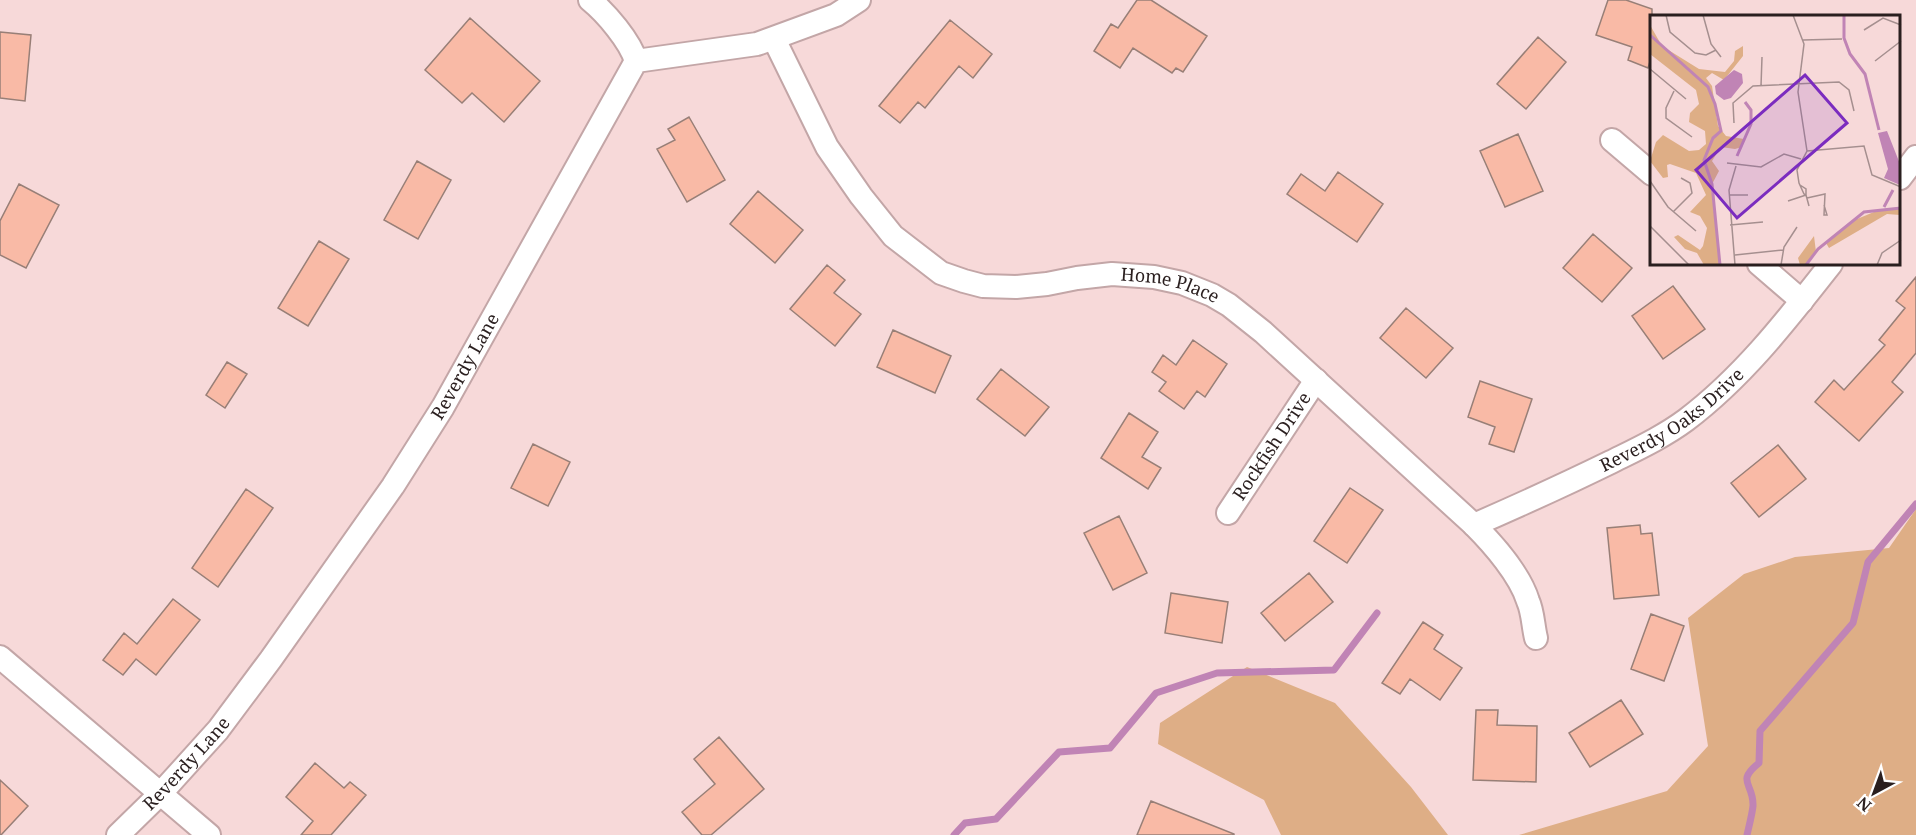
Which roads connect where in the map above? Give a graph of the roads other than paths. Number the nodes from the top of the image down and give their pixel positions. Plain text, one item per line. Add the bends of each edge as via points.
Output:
1 (590, 0) edge
2 (859, 0) edge
3 (774, 39) junction
4 (636, 60) junction
5 (1612, 140) dead end
6 (1916, 157) edge
7 (1650, 172) edge
8 (1901, 176) edge
9 (1761, 266) edge
10 (1829, 266) edge
11 (1802, 301) junction
12 (1316, 380) junction
13 (1228, 513) dead end
14 (1474, 525) junction
15 (1536, 638) dead end
16 (0, 657) edge
17 (161, 793) junction
18 (118, 835) edge
19 (209, 835) edge

1 - 4 street via 607,16
2 - 3 street via 836,15
3 - 4 street
3 - 12 street, Home Place via 827,147 861,196 893,236 941,273 984,286 1016,287 1112,274 1182,283 1229,305
4 - 17 street, Reverdy Lane via 443,407 393,486 271,659 224,721
5 - 7 street
6 - 8 street
9 - 11 street
10 - 11 street, Reverdy Oaks Drive
11 - 14 street, Reverdy Oaks Drive via 1761,351 1686,420 1659,438 1559,488
12 - 13 street, Rockfish Drive
12 - 14 street, Home Place
14 - 15 street, Home Place via 1506,562 1528,600
16 - 17 street
17 - 18 street, Reverdy Lane
17 - 19 street

